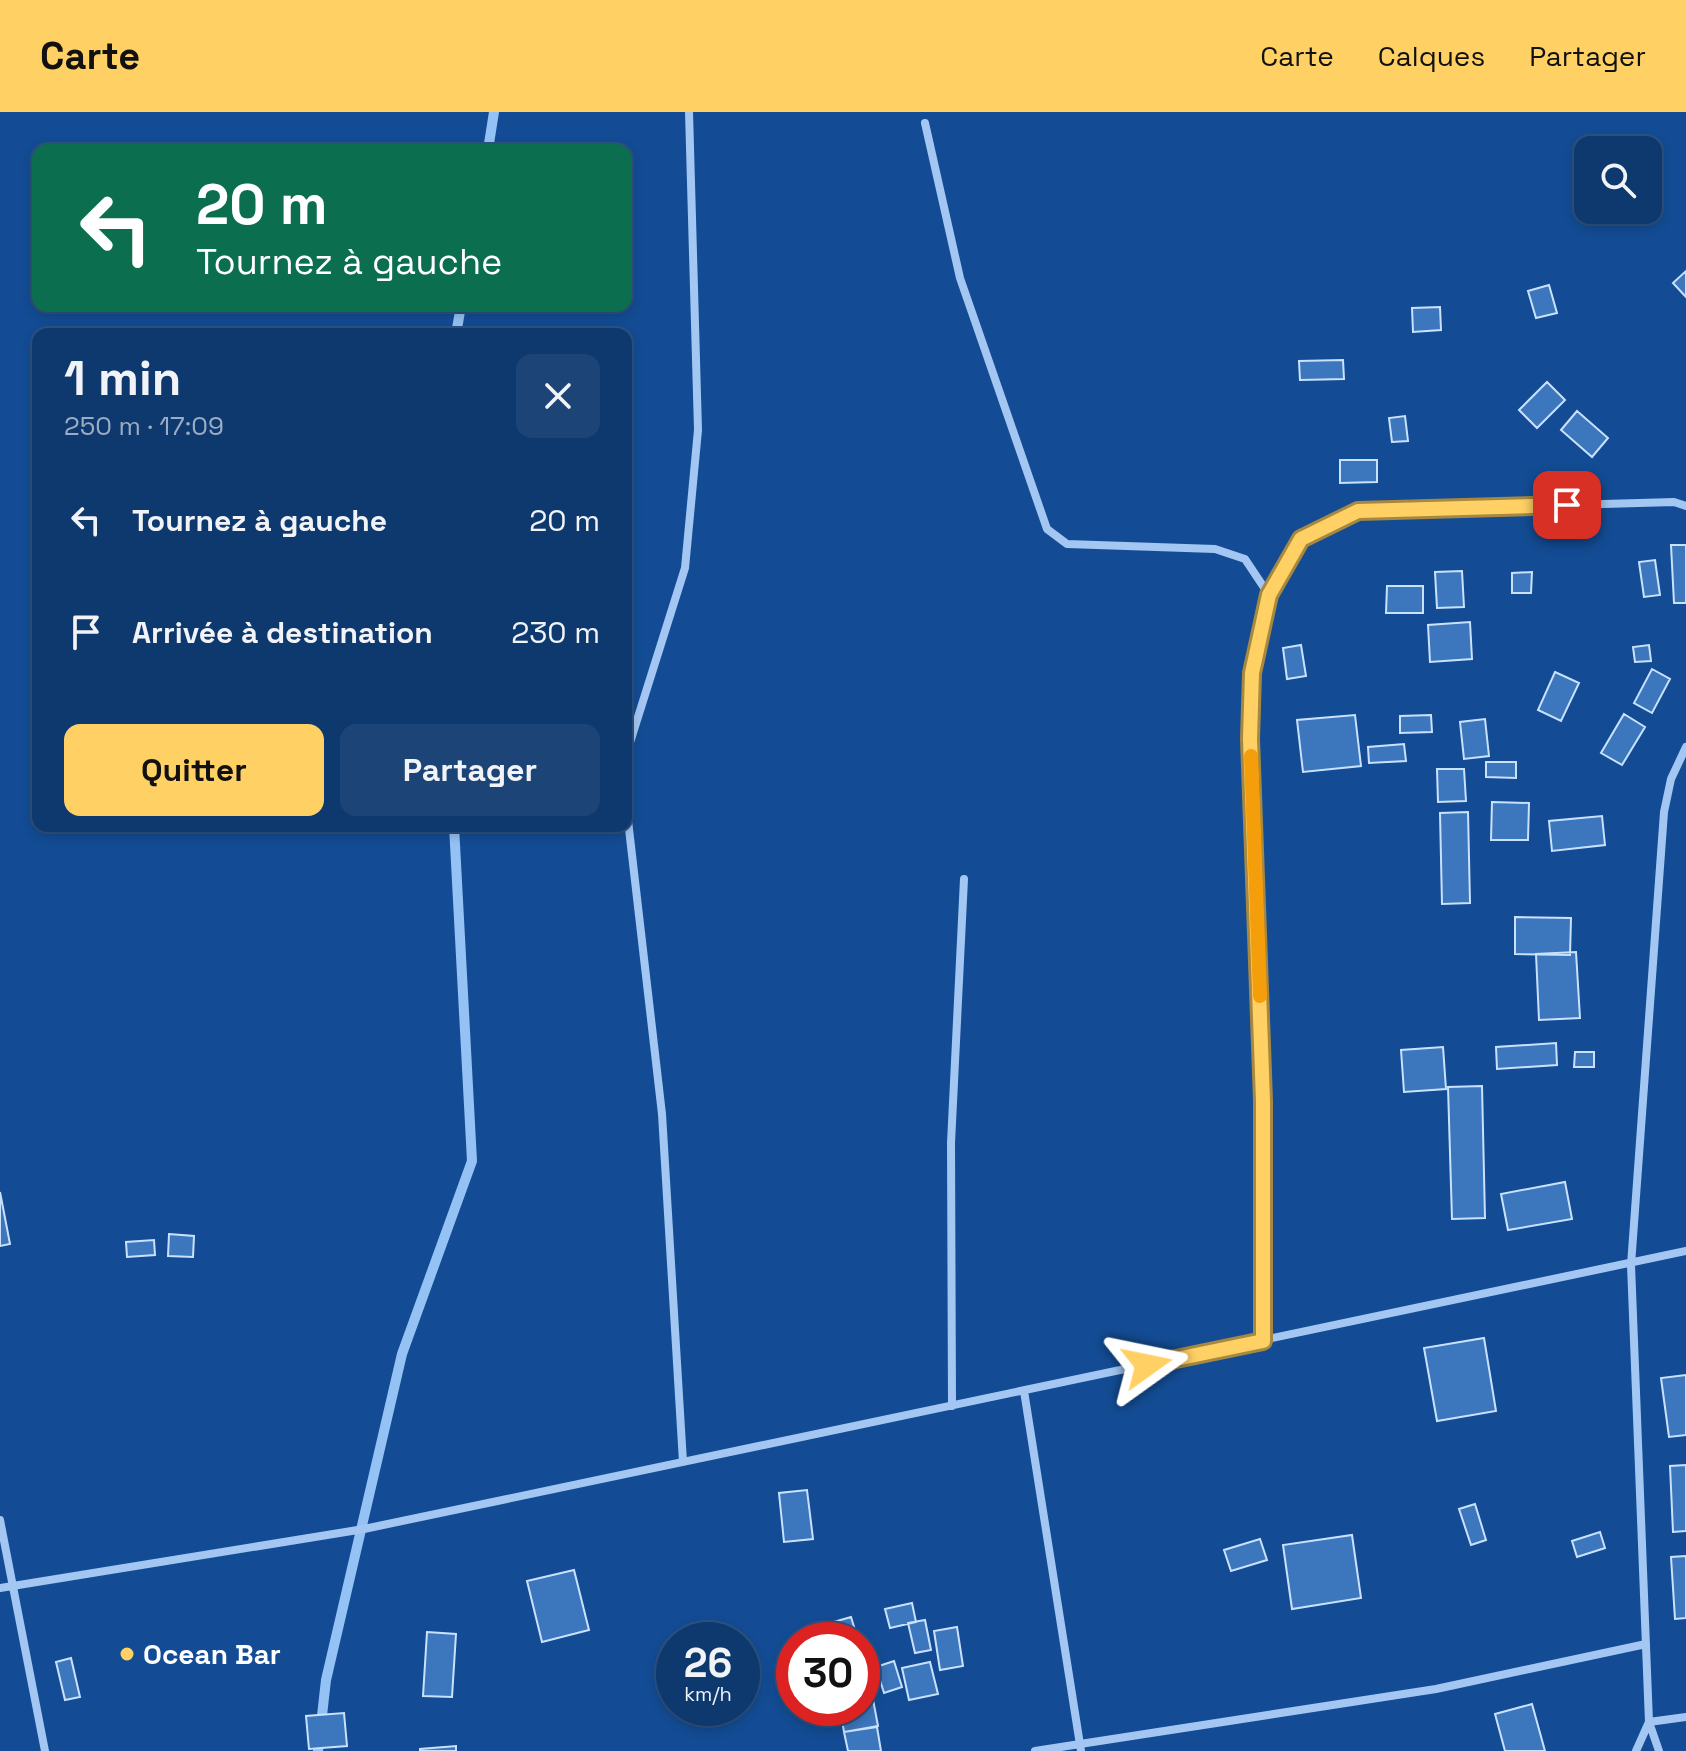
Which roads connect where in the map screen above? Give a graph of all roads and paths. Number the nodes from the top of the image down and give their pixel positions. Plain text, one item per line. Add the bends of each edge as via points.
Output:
1 (689, 112) edge
2 (925, 123) dead end
3 (1686, 506) edge
4 (1269, 595) junction
5 (632, 736) edge
6 (1686, 747) edge
7 (629, 832) edge
8 (964, 879) dead end
9 (1686, 1251) edge
10 (1631, 1265) junction
11 (1263, 1341) junction
12 (1024, 1391) junction
13 (952, 1406) junction
14 (683, 1462) junction
15 (0, 1520) edge
16 (12, 1586) junction
17 (0, 1588) edge
18 (1646, 1644) junction
19 (1686, 1717) edge
20 (1649, 1722) junction
21 (1080, 1747) edge
22 (45, 1751) edge
23 (1035, 1751) edge
24 (1636, 1751) edge
25 (1659, 1751) edge

1 - 5 street via 698,430 685,568
2 - 4 street via 960,278 1047,529 1067,544 1215,549 1245,559
3 - 4 street via 1674,502 1358,511 1301,539
4 - 11 street via 1252,673 1250,739 1263,1101
6 - 10 street via 1664,812
7 - 14 street via 662,1114
8 - 13 street via 951,1143
9 - 10 street
10 - 11 street
10 - 18 street
11 - 12 street
12 - 13 street
12 - 21 street
13 - 14 street
14 - 16 street via 364,1529
15 - 16 street
16 - 17 street
16 - 22 street
18 - 20 street
18 - 21 street via 1436,1689
19 - 20 street
20 - 24 street
20 - 25 street
21 - 23 street

